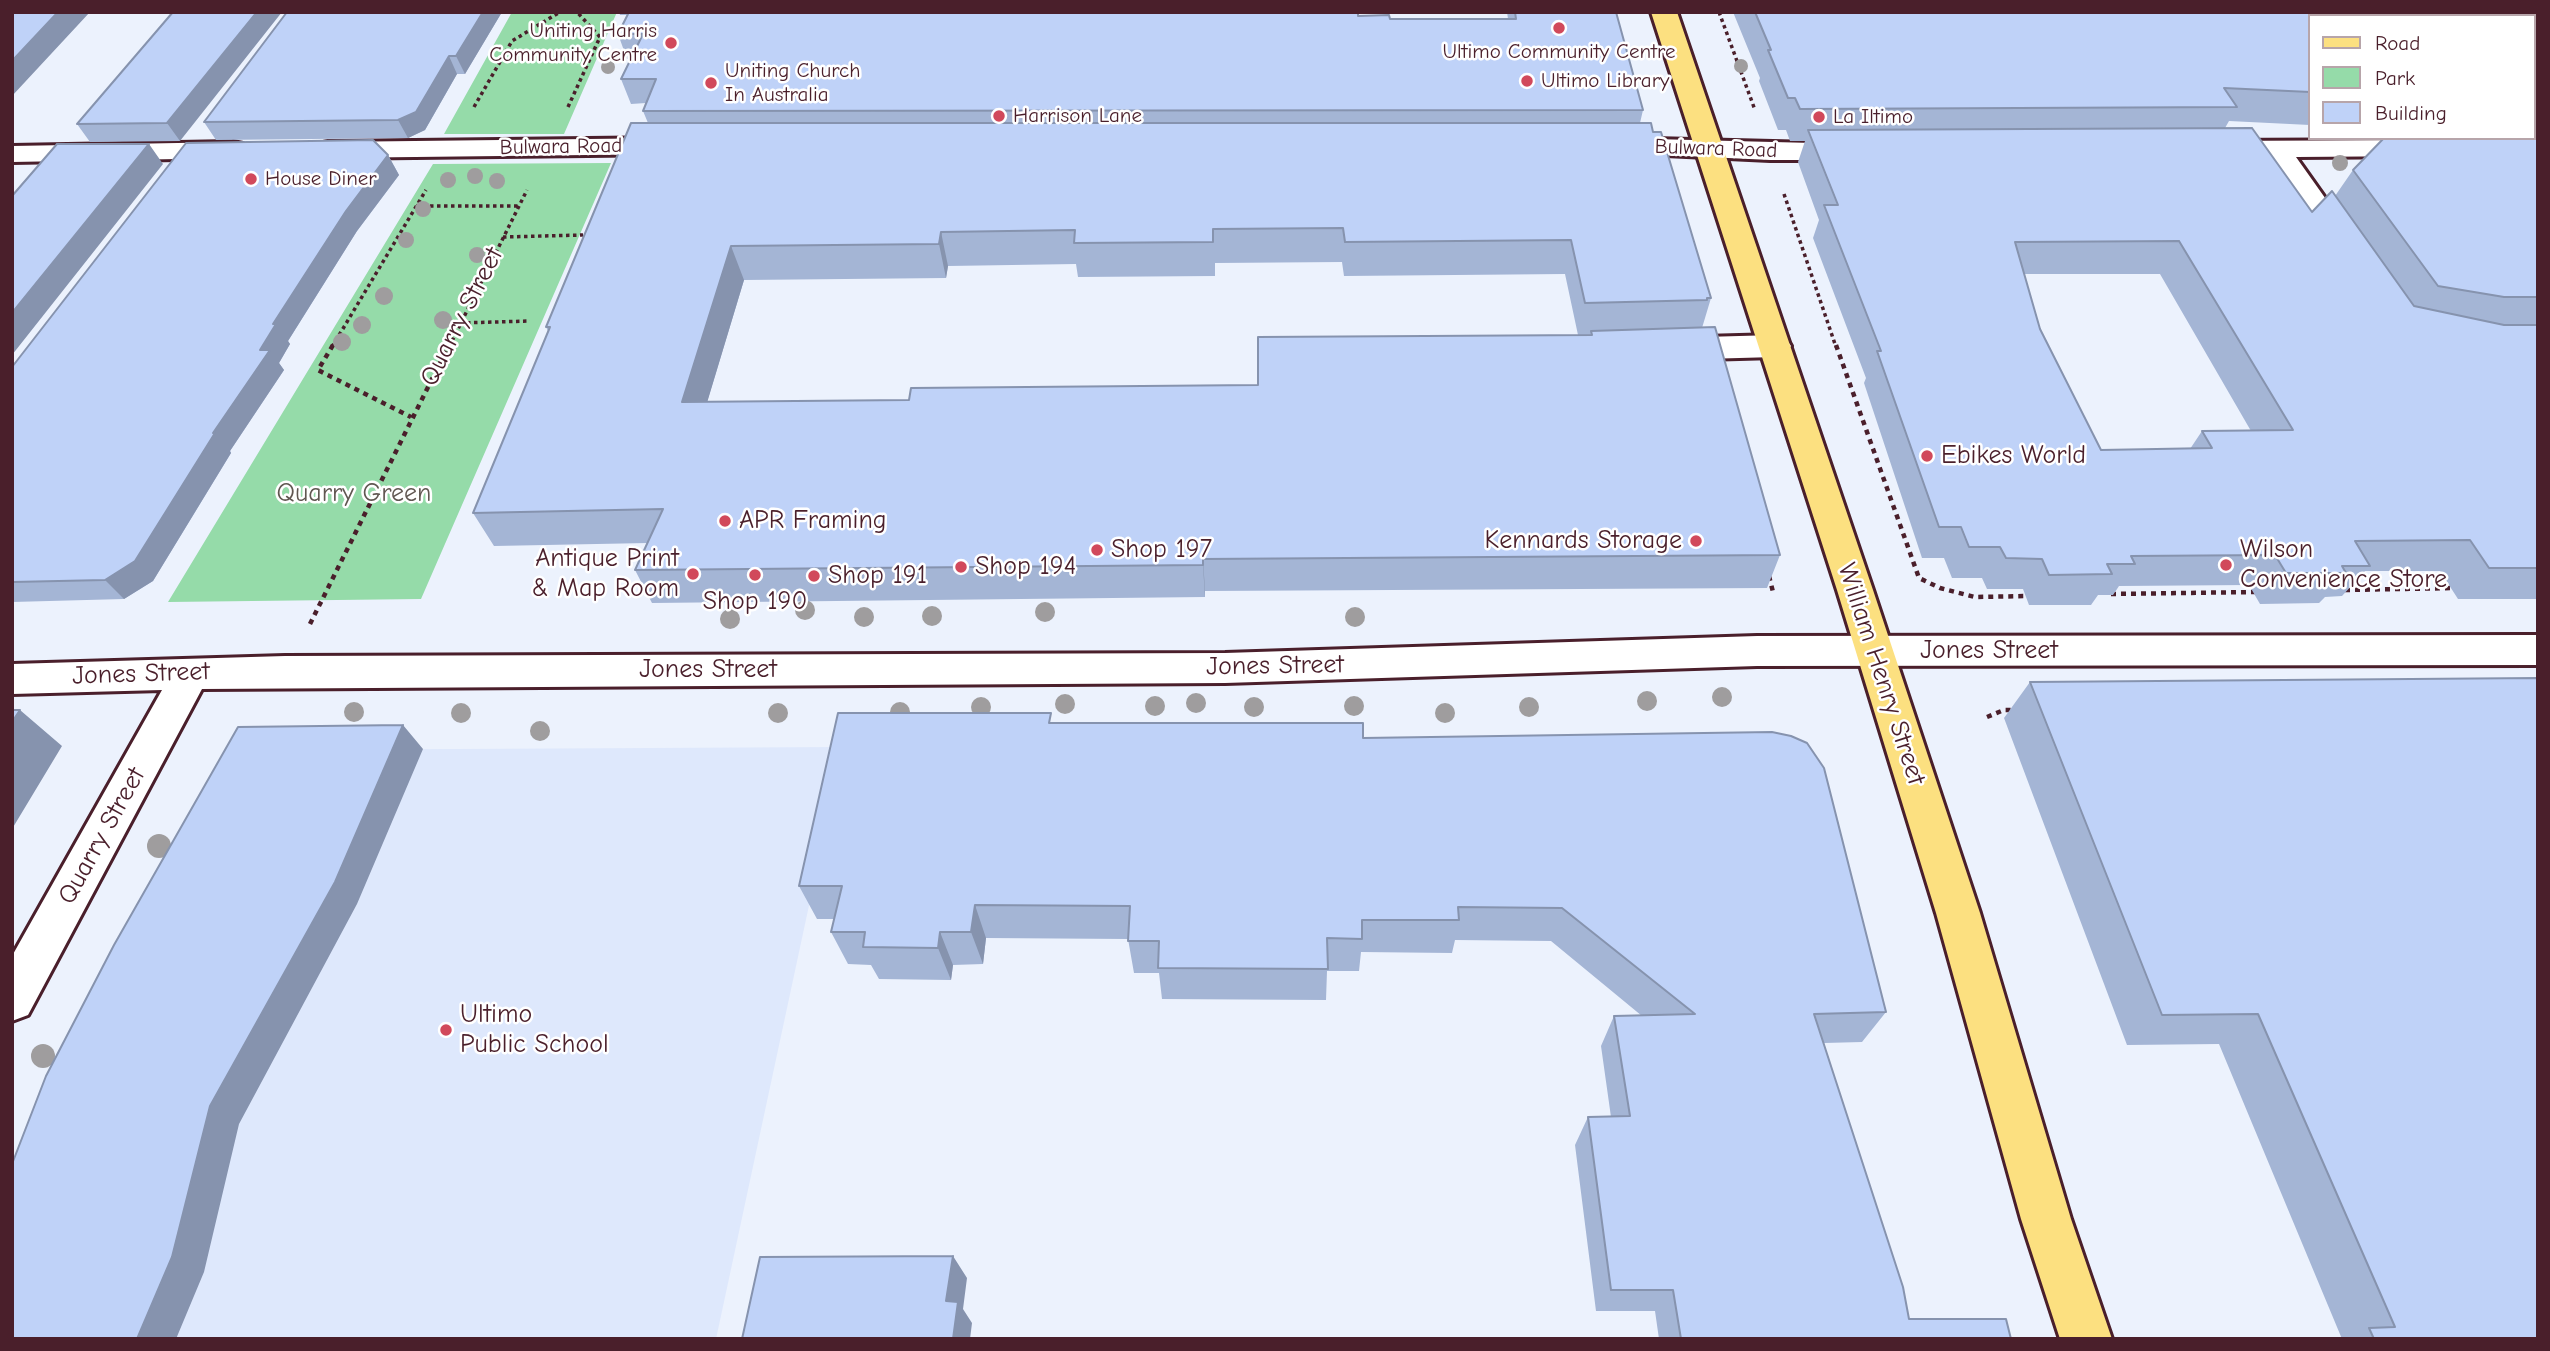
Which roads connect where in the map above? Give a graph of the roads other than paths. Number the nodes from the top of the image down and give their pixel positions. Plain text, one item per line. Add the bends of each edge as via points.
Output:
1 (1664, 12) edge
2 (209, 126) edge
3 (703, 146) edge
4 (1589, 146) edge
5 (1710, 147) junction
6 (2457, 147) edge
7 (2194, 149) edge
8 (2276, 149) junction
9 (256, 150) edge
10 (308, 150) edge
11 (190, 151) junction
12 (1879, 152) edge
13 (12, 154) edge
14 (166, 183) edge
15 (2362, 272) edge
16 (1775, 346) junction
17 (1640, 349) edge
18 (2538, 650) edge
19 (1873, 652) junction
20 (192, 672) junction
21 (12, 679) edge
22 (12, 1000) edge
23 (2086, 1339) edge

1 - 5 main road, William Henry Street
2 - 11 street
3 - 10 street, Bulwara Road
4 - 5 street, Bulwara Road
5 - 12 street, Bulwara Road
5 - 16 main road, William Henry Street
6 - 8 street
7 - 8 street
8 - 15 street
9 - 11 street
11 - 13 street
11 - 14 street
16 - 17 street
16 - 19 main road, William Henry Street
18 - 19 street, Jones Street
19 - 20 street, Jones Street via 1757,651 1211,668
19 - 23 main road, William Henry Street via 1958,913 2046,1219
20 - 21 street, Jones Street
20 - 22 street, Quarry Street

